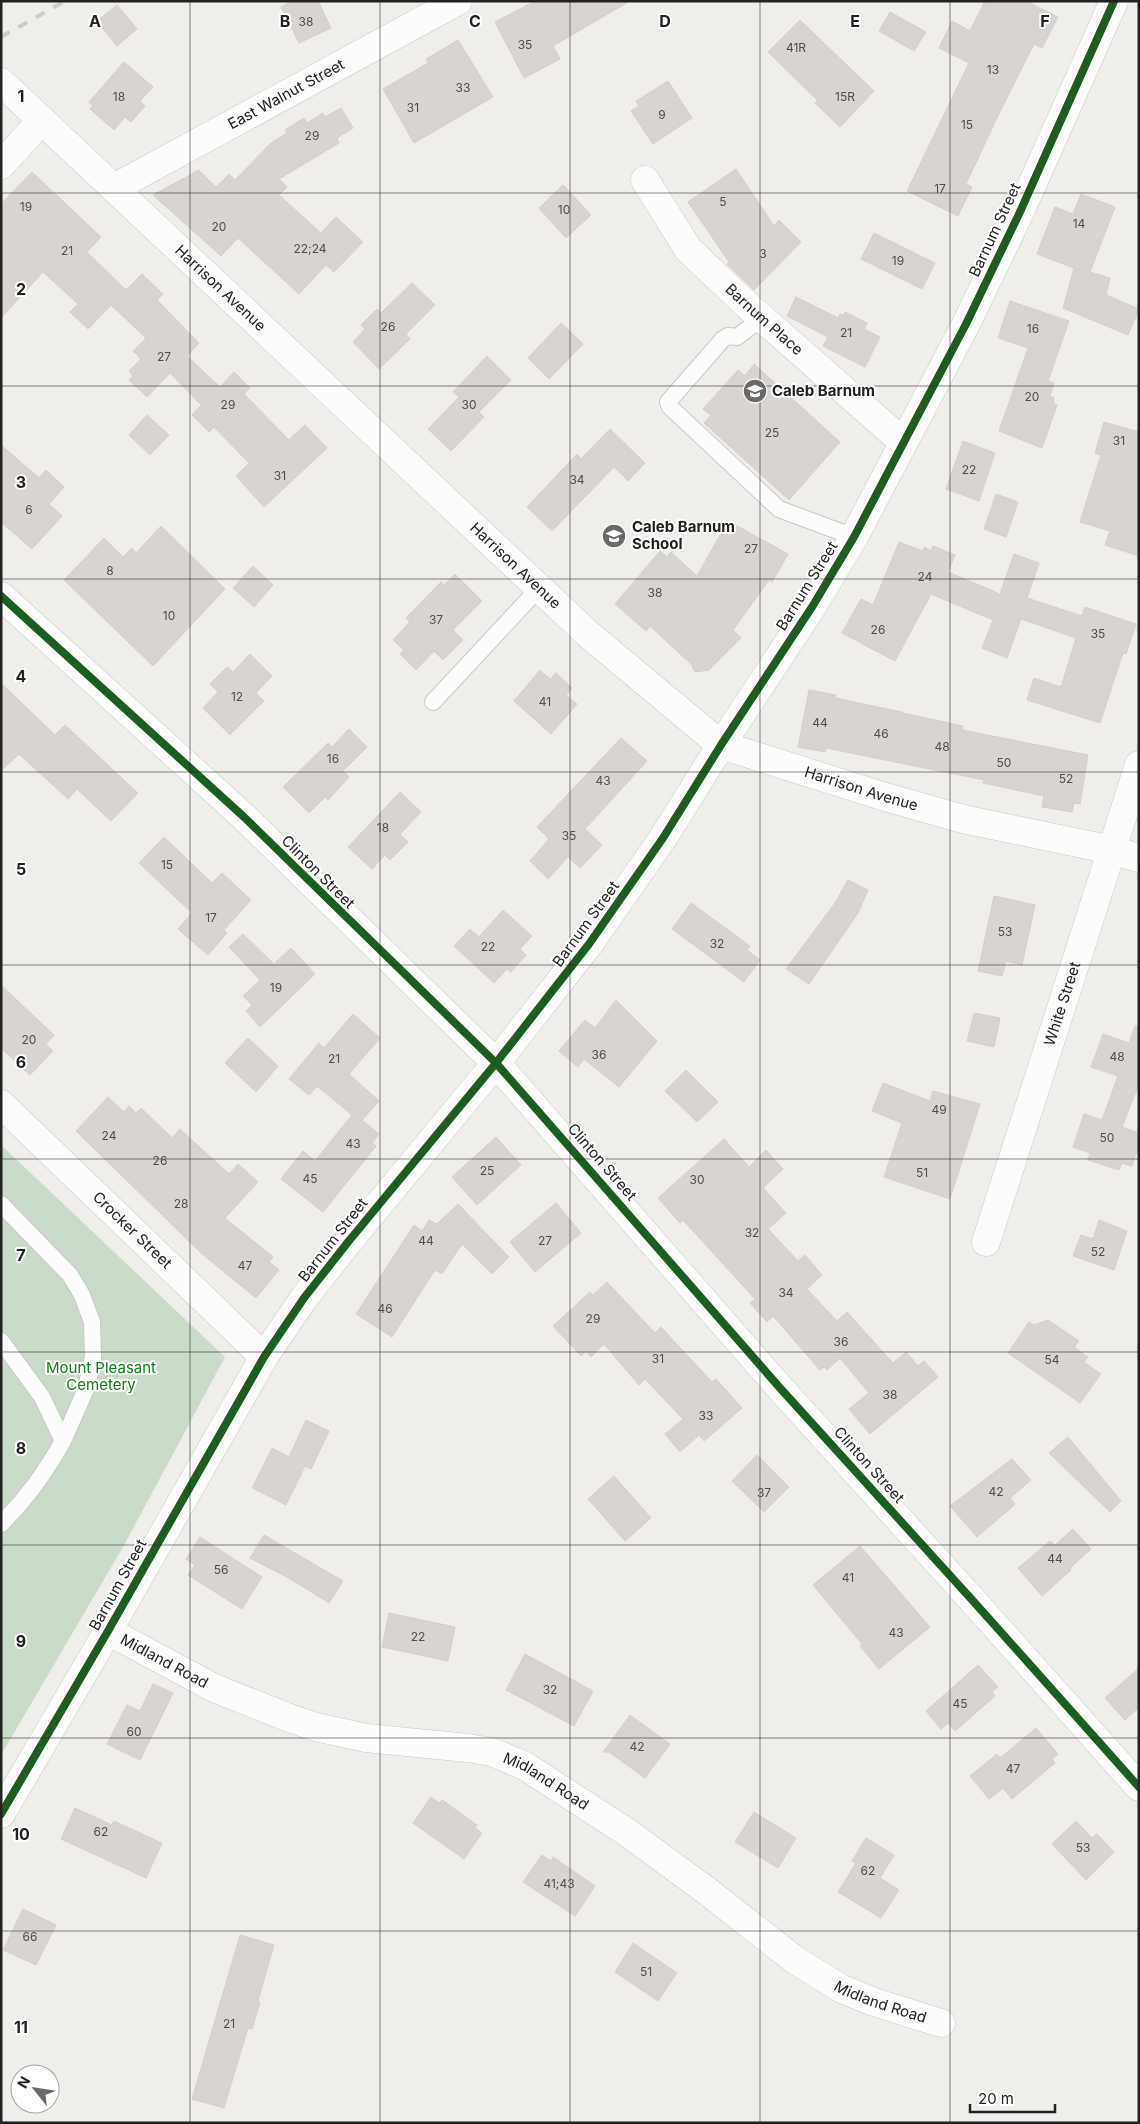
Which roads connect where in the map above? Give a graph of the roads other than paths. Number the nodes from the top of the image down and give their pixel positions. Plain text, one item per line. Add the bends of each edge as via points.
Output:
1 (458, 1) edge
2 (1114, 1) edge
3 (1, 82) edge
4 (42, 120) junction
5 (1, 165) edge
6 (645, 180) dead end
7 (114, 188) junction
8 (762, 318) junction
9 (903, 442) junction
10 (854, 537) junction
11 (540, 587) junction
12 (1, 596) edge
13 (433, 702) dead end
14 (721, 745) junction
15 (1139, 765) edge
16 (1112, 850) junction
17 (1139, 858) edge
18 (496, 1063) junction
19 (1, 1104) edge
20 (1, 1204) edge
21 (986, 1242) dead end
22 (1, 1341) edge
23 (264, 1357) junction
24 (63, 1441) junction
25 (1, 1524) edge
26 (108, 1631) junction
27 (1139, 1787) edge
28 (1, 1814) edge
29 (941, 2023) dead end

1 - 7 street, East Walnut Street
2 - 9 street, Barnum Street via 996,264
3 - 4 street, Harrison Avenue
4 - 5 street
4 - 7 street, Harrison Avenue
6 - 8 street, Barnum Place via 688,249
7 - 11 street, Harrison Avenue
8 - 9 street, Barnum Place
8 - 10 lane via 737,337 723,339 668,402 670,407 780,508
9 - 10 street, Barnum Street
10 - 14 street, Barnum Street
11 - 13 lane
11 - 14 street, Harrison Avenue via 588,634
12 - 18 street, Clinton Street via 244,817
14 - 16 street, Harrison Avenue via 963,819
14 - 18 street, Barnum Street via 623,897
15 - 16 street, White Street
16 - 17 street, Harrison Avenue
16 - 21 street, White Street
18 - 23 street, Barnum Street via 348,1242
18 - 27 street, Clinton Street via 780,1388
19 - 23 street, Crocker Street
20 - 24 lane via 70,1275 92,1322 93,1357 86,1389
22 - 24 lane via 42,1397
23 - 26 street, Barnum Street
24 - 25 lane via 25,1500
26 - 28 street, Barnum Street
26 - 29 street, Midland Road via 214,1688 292,1719 366,1738 492,1752 525,1766 636,1838 795,1960 842,1989

